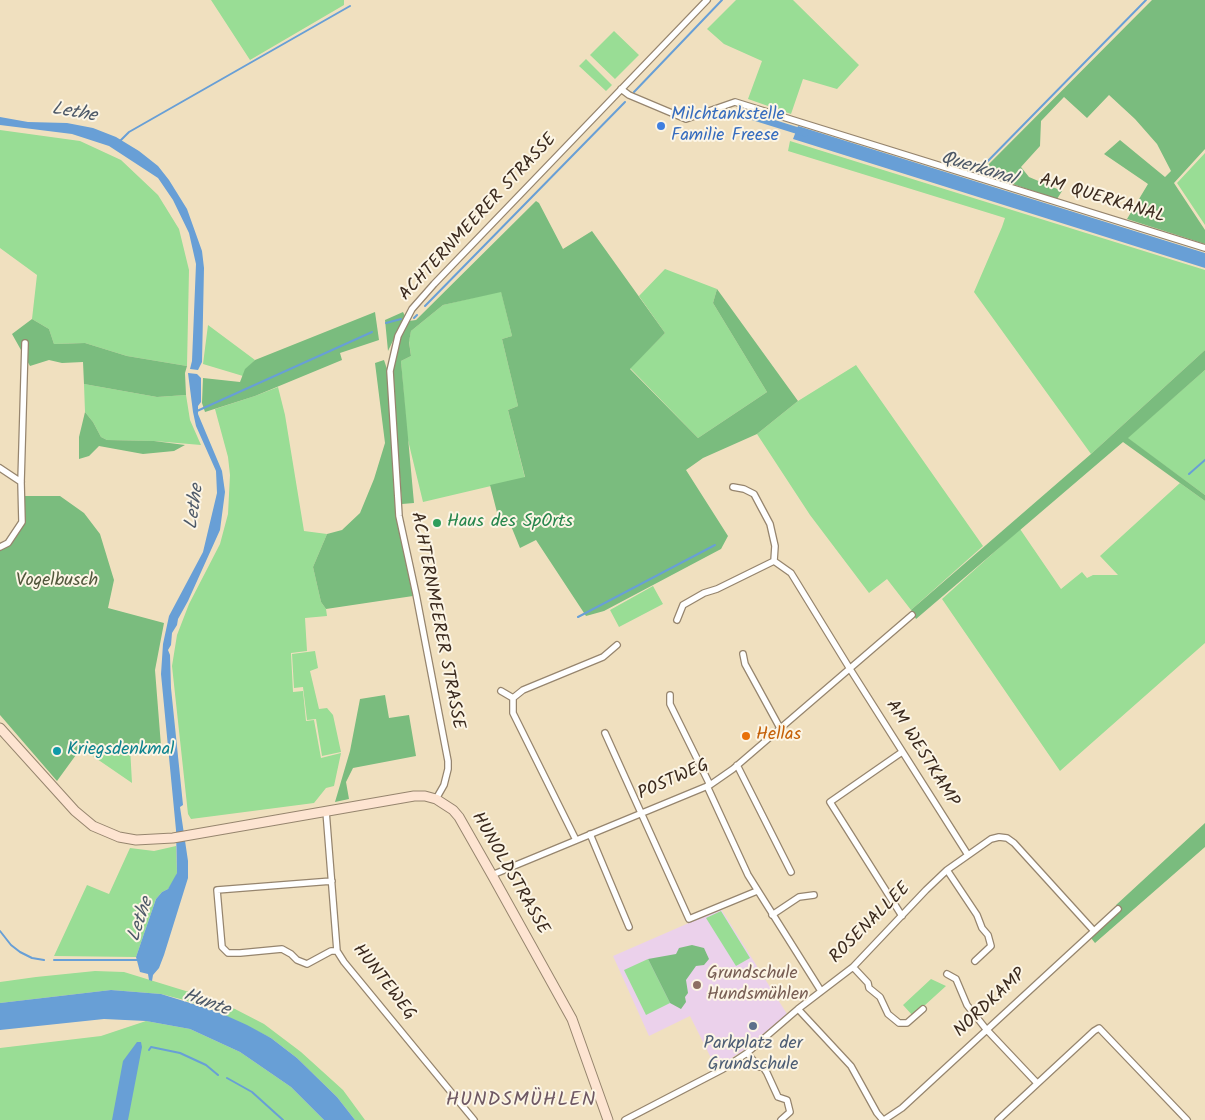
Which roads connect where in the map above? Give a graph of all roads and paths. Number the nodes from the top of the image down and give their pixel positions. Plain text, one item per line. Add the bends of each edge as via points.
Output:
1 (707, 0) edge
2 (621, 89) junction
3 (1205, 248) edge
4 (25, 343) dead end
5 (0, 468) edge
6 (21, 482) junction
7 (733, 487) dead end
8 (0, 547) edge
9 (774, 561) junction
10 (912, 615) dead end
11 (677, 620) dead end
12 (616, 645) dead end
13 (743, 654) dead end
14 (850, 669) junction
15 (501, 691) dead end
16 (670, 695) dead end
17 (513, 698) junction
18 (0, 728) edge
19 (780, 728) junction
20 (605, 734) dead end
21 (902, 752) junction
22 (737, 765) junction
23 (708, 785) junction
24 (436, 799) junction
25 (326, 811) junction
26 (640, 813) junction
27 (590, 834) junction
28 (576, 840) junction
29 (968, 855) junction
30 (947, 870) junction
31 (791, 872) dead end
32 (492, 875) junction
33 (332, 880) junction
34 (757, 891) junction
35 (814, 895) dead end
36 (1118, 909) dead end
37 (772, 915) junction
38 (902, 916) junction
39 (629, 927) dead end
40 (1094, 931) junction
41 (337, 951) junction
42 (976, 961) dead end
43 (853, 967) junction
44 (947, 974) dead end
45 (821, 991) junction
46 (798, 1009) junction
47 (923, 1009) dead end
48 (986, 1029) junction
49 (747, 1053) junction
50 (1037, 1083) junction
51 (474, 1120) edge
52 (608, 1120) edge
53 (625, 1120) edge
54 (781, 1120) edge
55 (884, 1120) edge
56 (998, 1120) edge
57 (1187, 1120) edge

1 - 2 street, ACHTERNMEERER STRASSE
2 - 3 street, AM QUERKANAL via 686,119 735,102
2 - 24 street, ACHTERNMEERER STRASSE via 412,309 398,336 390,371 399,516 448,761 444,785
4 - 6 street
5 - 6 street
6 - 8 street via 22,522 8,543
7 - 9 street via 754,494 770,524
9 - 11 street via 683,605
9 - 14 street, AM WESTKAMP via 791,573
10 - 14 street, POSTWEG
12 - 17 street via 602,657 523,690
13 - 19 street via 745,664
14 - 19 street, POSTWEG
14 - 21 street, AM WESTKAMP
15 - 17 street
16 - 23 street via 670,704
17 - 28 street via 513,713
18 - 25 street via 75,812 93,826 119,838 190,836
19 - 22 street, POSTWEG
20 - 26 street
21 - 29 street, AM WESTKAMP
21 - 38 street via 830,802
22 - 23 street, POSTWEG
22 - 31 street
23 - 26 street, POSTWEG
23 - 34 street
24 - 25 street via 414,796
24 - 32 street, HUNOLDSTRASSE via 459,818
25 - 33 street, HUNTEWEG
26 - 27 street, POSTWEG
26 - 34 street via 689,919
27 - 28 street, POSTWEG
27 - 39 street
28 - 32 street, POSTWEG
29 - 30 street, ROSENALLEE
29 - 40 street, ROSENALLEE via 991,840 1007,838
30 - 38 street, ROSENALLEE
30 - 42 street via 988,935 990,946
32 - 52 street, HUNOLDSTRASSE via 572,1019
33 - 41 street, HUNTEWEG
33 - 41 street via 217,890 222,946 228,953 282,949 307,964
34 - 37 street
35 - 37 street via 798,898
36 - 40 street, NORDKAMP
37 - 45 street
38 - 43 street, ROSENALLEE
40 - 48 street, NORDKAMP
41 - 51 street, HUNTEWEG
43 - 45 street, ROSENALLEE
43 - 47 street via 880,997 888,1014 899,1023 907,1023
44 - 48 street via 956,979 967,1005
45 - 46 street, ROSENALLEE
46 - 49 street, ROSENALLEE
46 - 55 street via 851,1066
48 - 50 street
48 - 55 street, NORDKAMP via 902,1108
49 - 53 street, ROSENALLEE
49 - 54 street via 767,1073 778,1097 787,1100 790,1112
50 - 56 street
50 - 57 street via 1099,1028

